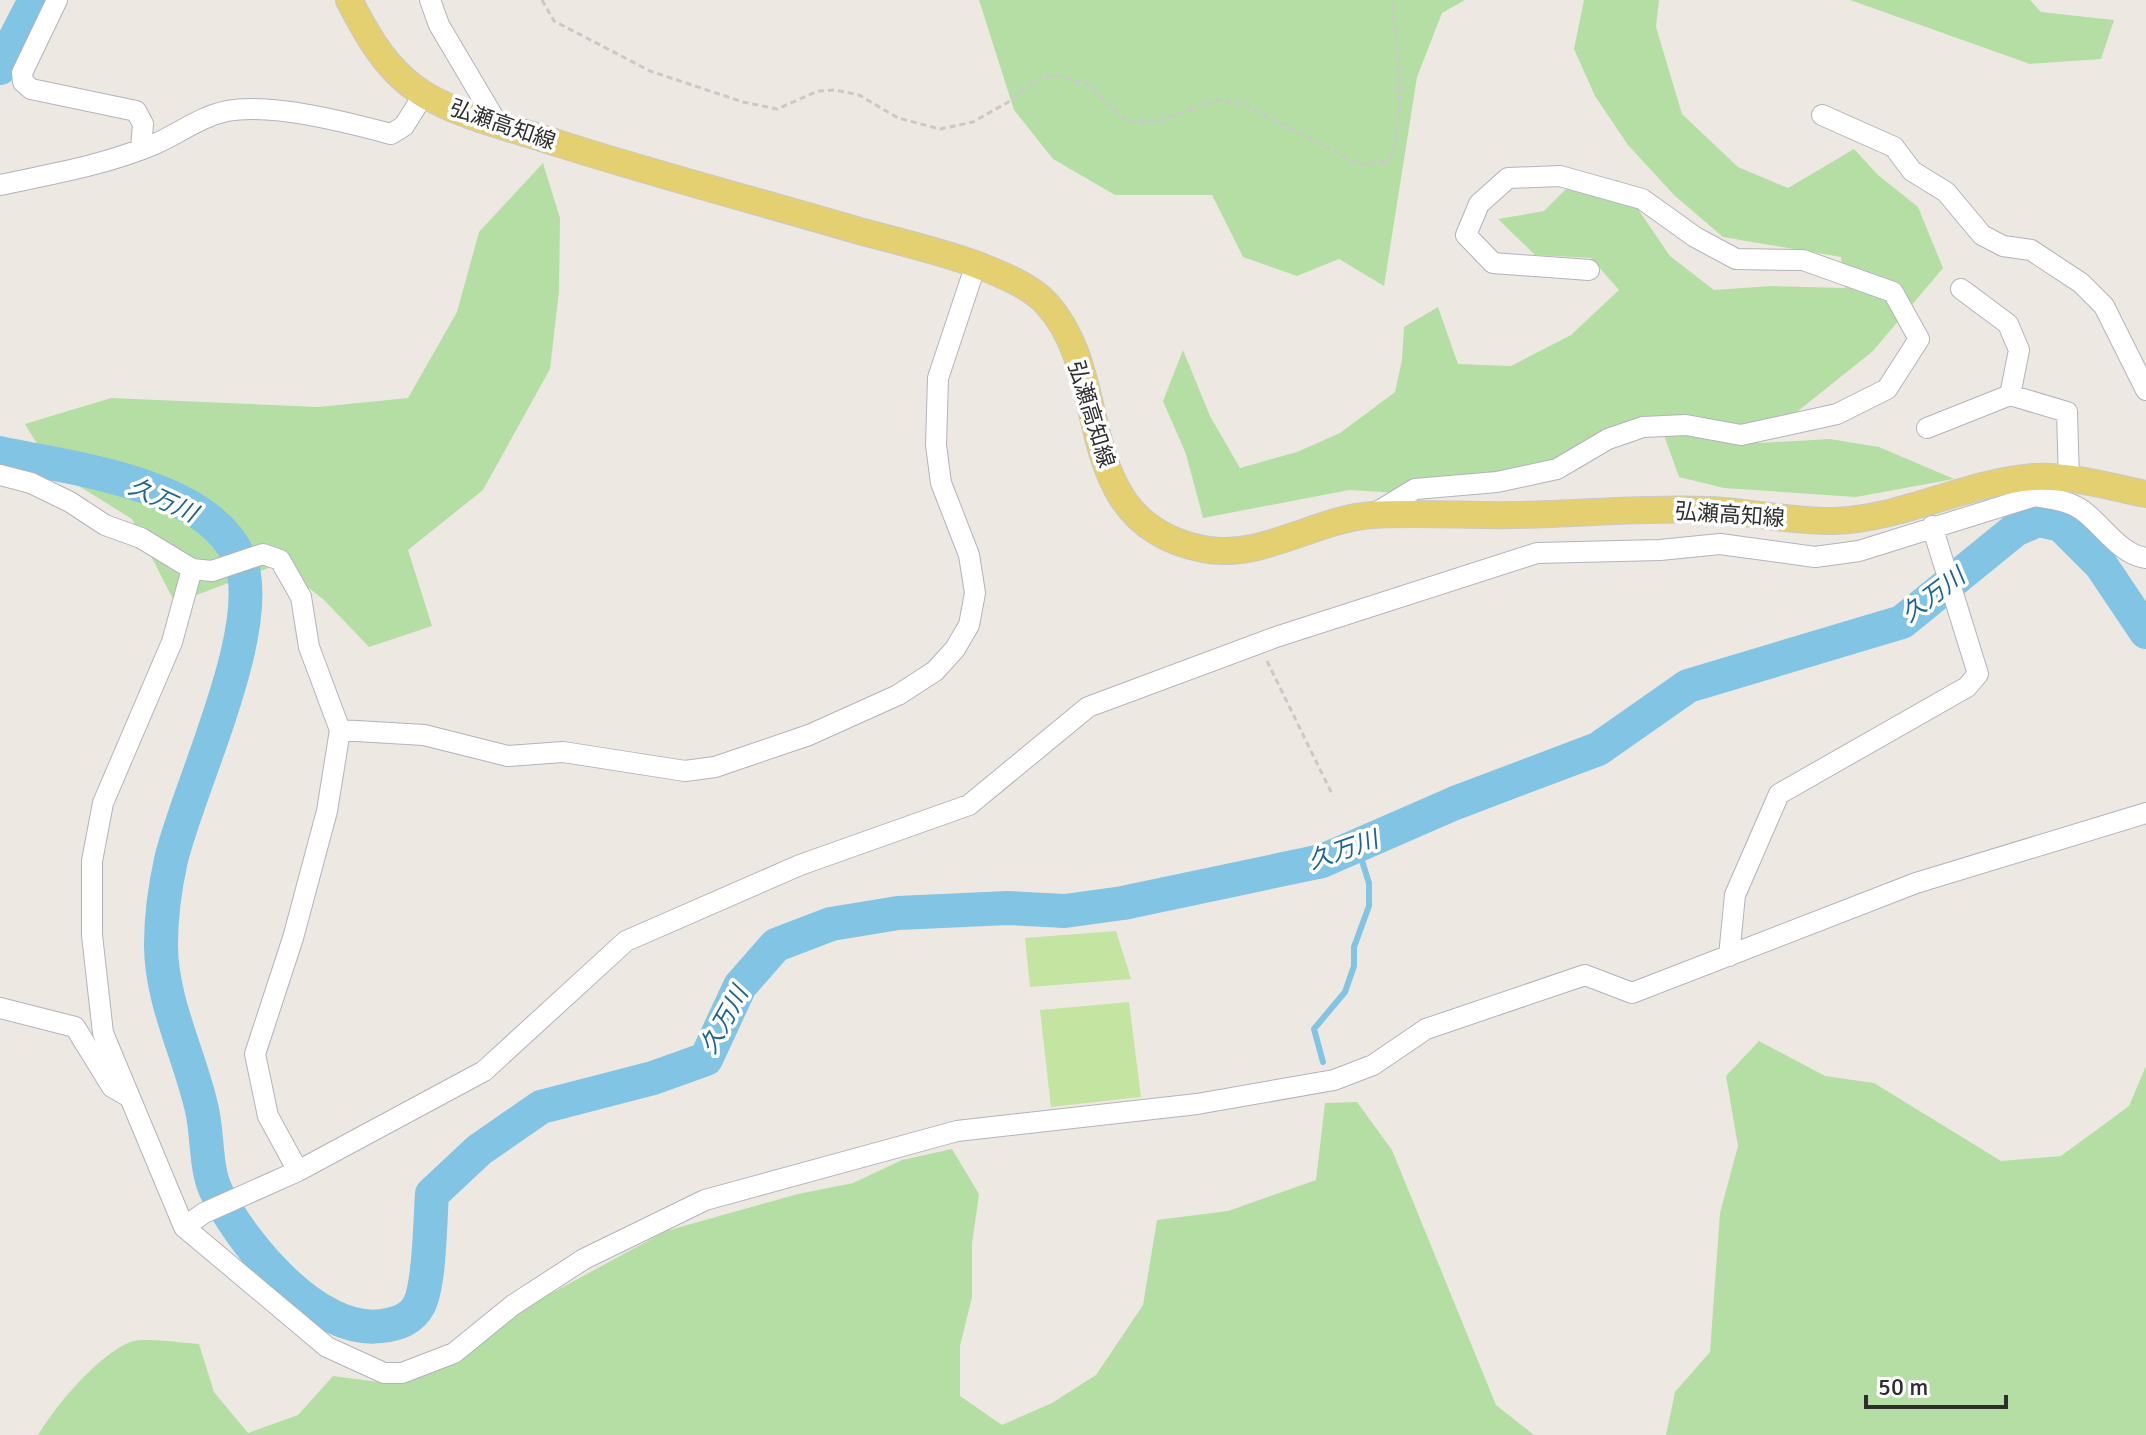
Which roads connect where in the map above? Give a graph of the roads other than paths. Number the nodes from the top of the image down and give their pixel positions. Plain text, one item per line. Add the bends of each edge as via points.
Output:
1 (57, 0) edge
2 (349, 0) edge
3 (430, 0) edge
4 (424, 94) junction
5 (1822, 115) dead end
6 (497, 123) junction
7 (141, 149) junction
8 (0, 185) edge
9 (976, 264) junction
10 (1589, 270) dead end
11 (1961, 289) dead end
12 (2146, 390) edge
13 (2010, 395) junction
14 (1927, 428) dead end
15 (0, 475) edge
16 (2069, 480) junction
17 (2146, 494) edge
18 (1372, 515) junction
19 (1932, 526) junction
20 (2146, 558) edge
21 (202, 570) junction
22 (340, 730) junction
23 (2139, 816) edge
24 (1729, 956) junction
25 (0, 1008) edge
26 (129, 1096) junction
27 (298, 1171) junction
28 (184, 1227) junction

1 - 7 street via 22,73 23,82 31,89 136,111 143,124
2 - 4 main road, 弘瀬高知線 via 387,63
3 - 6 street via 439,25
4 - 6 main road, 弘瀬高知線
4 - 7 street via 404,126 391,134 339,119 229,111 193,121
5 - 12 street via 1894,147 1912,171 1946,192 1982,235 2003,246 2031,250 2081,283 2104,306
6 - 9 main road, 弘瀬高知線
7 - 8 street via 88,167
9 - 18 main road, 弘瀬高知線 via 1043,299 1059,320 1115,487 1151,527 1204,550 1236,551
9 - 22 street via 938,378 936,445 941,483 969,555 975,593 969,625 935,671 898,695 809,735 715,767 685,771 563,752 508,756 424,735
10 - 18 street via 1493,263 1466,235 1479,204 1508,178 1560,176 1642,199 1736,259 1803,260 1893,292 1919,339 1887,389 1837,414 1741,435 1686,425 1643,427 1608,439 1557,469 1497,482 1415,489
11 - 13 street via 2008,324 2019,350
13 - 14 street
13 - 16 street via 2067,412
15 - 21 street via 31,483
16 - 17 main road, 弘瀬高知線
16 - 18 main road, 弘瀬高知線 via 2011,480 1870,518 1829,521 1650,509
19 - 20 street via 2035,496 2082,510 2132,556
19 - 24 street via 1978,674 1967,687 1779,794 1735,895
19 - 27 street via 1859,551 1815,557 1720,544 1537,553 1258,643 1088,707 969,805 800,865 626,941 484,1071
21 - 22 street via 263,554 280,560 301,597 309,647
21 - 26 street via 103,803 92,861 92,935 103,1033
22 - 27 street via 327,811 255,1054 268,1116
23 - 24 street via 1916,883
24 - 28 street via 1632,993 1585,975 1437,1024 1373,1065 1334,1080 1197,1104 957,1131 705,1200 584,1259 513,1305 454,1353 402,1373 384,1373 327,1347
25 - 26 street via 75,1027 112,1087
26 - 28 street
27 - 28 street

